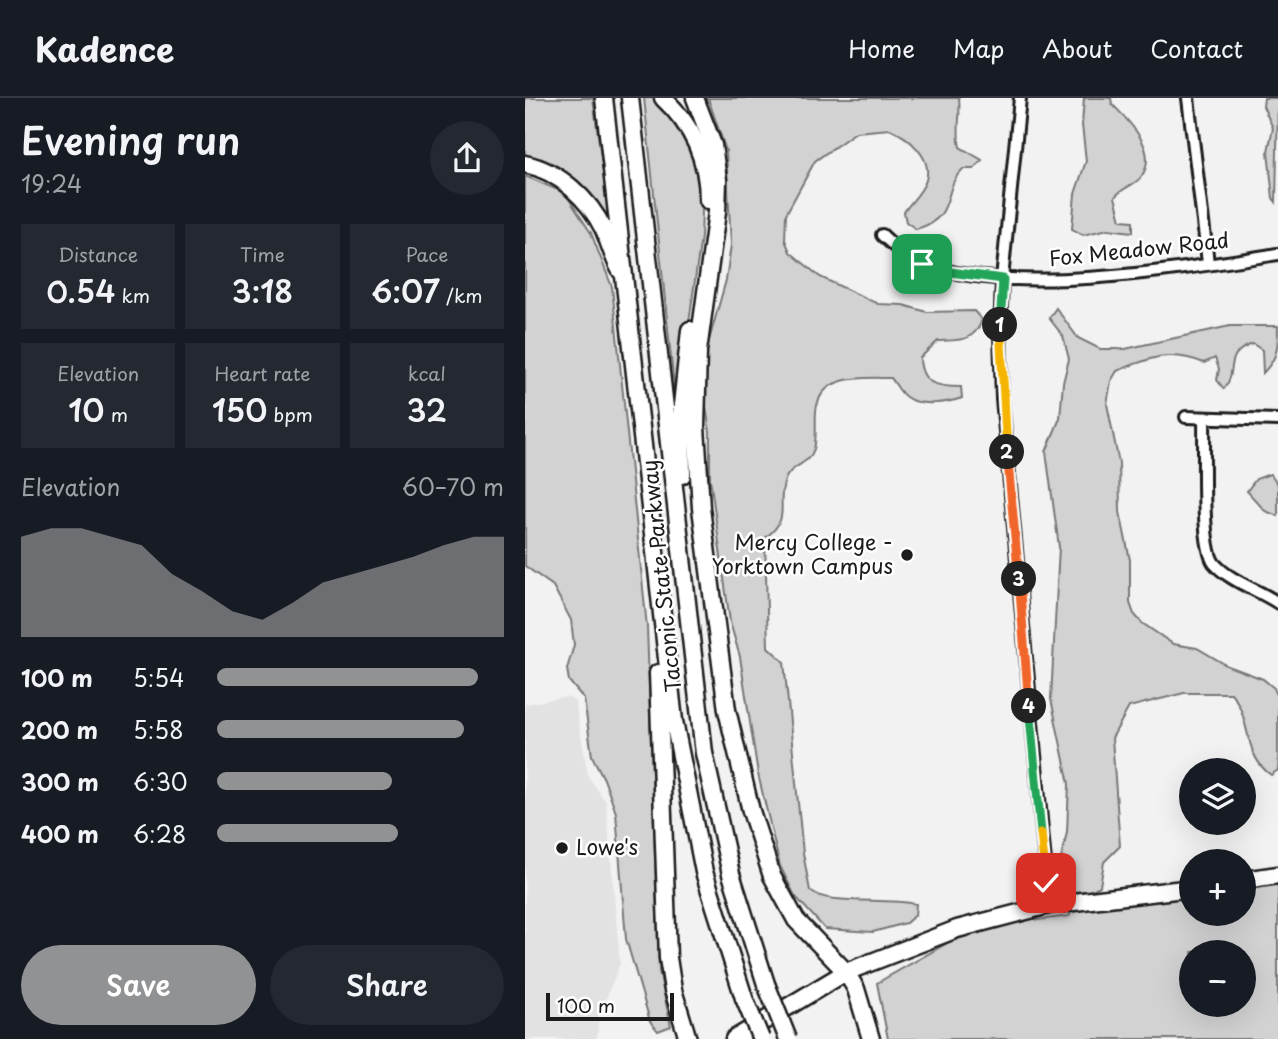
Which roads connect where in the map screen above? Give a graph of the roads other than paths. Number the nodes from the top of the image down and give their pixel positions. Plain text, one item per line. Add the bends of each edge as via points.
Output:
1 (604, 98) edge
2 (663, 98) edge
3 (695, 98) edge
4 (1020, 98) edge
5 (1188, 98) edge
6 (630, 100) edge
7 (525, 164) edge
8 (882, 235) dead end
9 (1278, 254) edge
10 (1208, 263) junction
11 (1003, 279) junction
12 (625, 280) junction
13 (1186, 417) dead end
14 (1204, 418) junction
15 (1278, 420) edge
16 (680, 557) junction
17 (660, 595) junction
18 (1278, 603) edge
19 (1278, 875) edge
20 (1256, 878) edge
21 (1179, 890) edge
22 (1049, 905) junction
23 (846, 972) junction
24 (688, 1039) edge
25 (734, 1039) edge
26 (761, 1039) edge
27 (788, 1039) edge
28 (871, 1039) edge

1 - 12 highway, Taconic State Parkway
2 - 16 highway via 697,143 708,190 682,399 681,464 687,517
3 - 23 highway via 713,145 718,180 695,412 700,499 724,696 743,781 772,876 796,920
4 - 11 street
5 - 10 street
6 - 16 highway, Taconic State Parkway
7 - 12 highway via 552,174 589,205
8 - 11 street, Fox Meadow Road via 922,264
9 - 10 street, Fox Meadow Road
10 - 11 street, Fox Meadow Road
11 - 22 street via 999,334 1002,399
12 - 17 highway, Taconic State Parkway
13 - 14 street
14 - 15 street
14 - 18 street via 1209,554 1226,572
16 - 27 highway, Taconic State Parkway, bridge via 710,783 737,894
17 - 24 highway via 653,611 668,958
17 - 26 highway, Taconic State Parkway, bridge via 690,813 712,903
19 - 20 highway
21 - 22 highway
22 - 23 highway via 957,929
23 - 25 highway
23 - 28 highway

